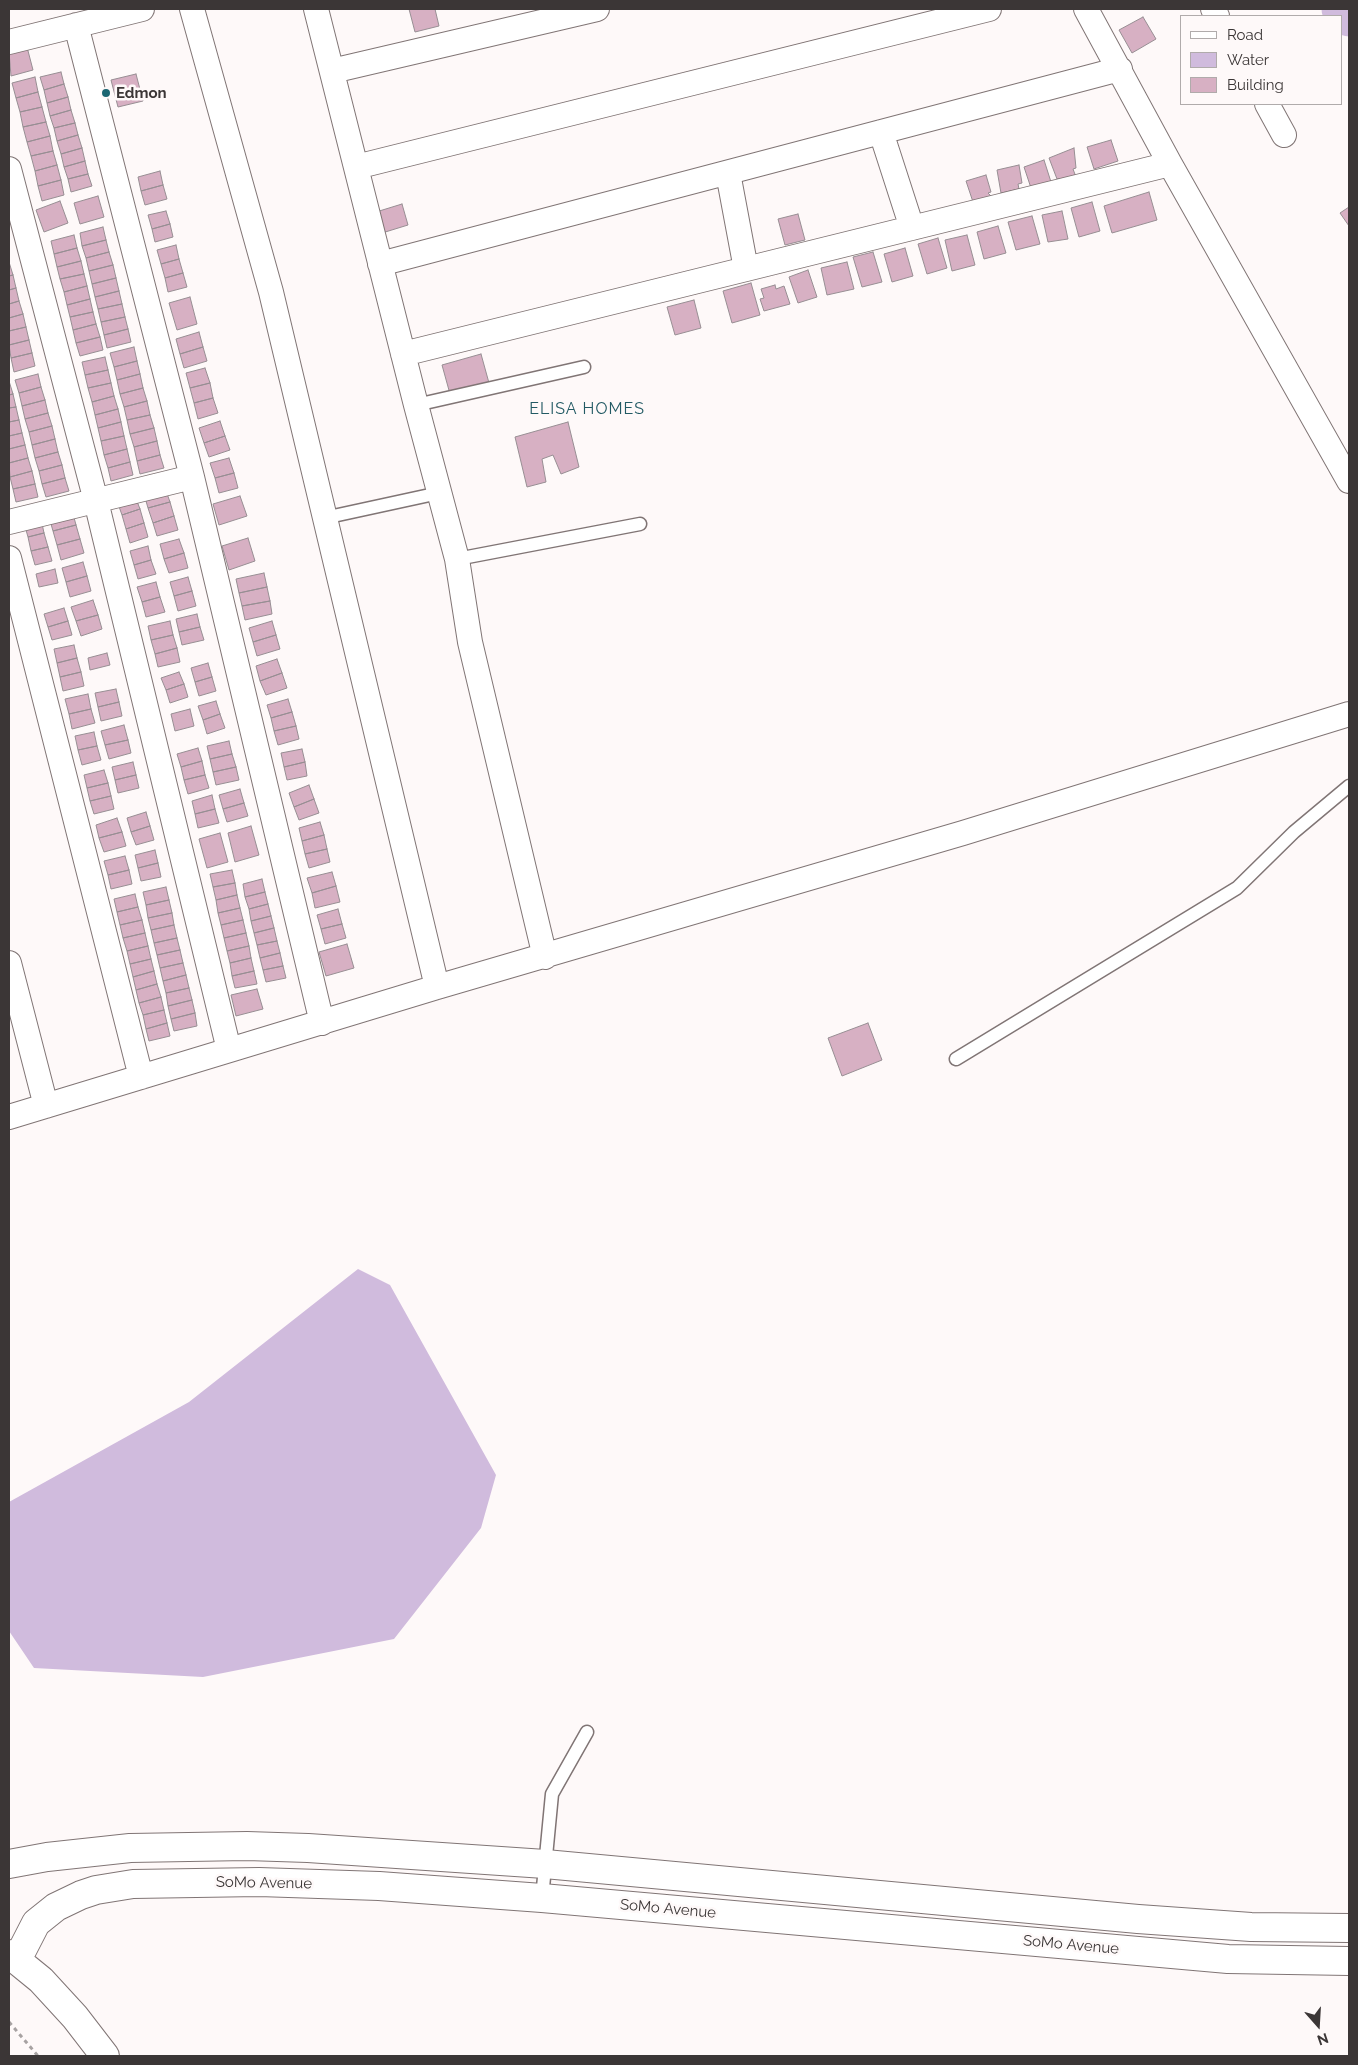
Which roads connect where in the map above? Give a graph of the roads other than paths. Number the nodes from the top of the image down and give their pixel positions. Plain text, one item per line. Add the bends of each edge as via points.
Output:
1 (142, 9) edge
2 (192, 9) edge
3 (316, 9) edge
4 (597, 9) edge
5 (989, 9) edge
6 (1086, 9) edge
7 (76, 25) junction
8 (9, 42) edge
9 (1120, 70) junction
10 (332, 72) junction
11 (1268, 105) edge
12 (881, 132) junction
13 (1284, 135) dead end
14 (1170, 164) junction
15 (356, 167) junction
16 (9, 169) edge
17 (728, 173) junction
18 (912, 228) junction
19 (380, 264) junction
20 (746, 269) junction
21 (403, 354) junction
22 (584, 367) dead end
23 (416, 405) junction
24 (192, 477) junction
25 (1349, 481) edge
26 (439, 493) junction
27 (96, 501) junction
28 (324, 518) junction
29 (9, 522) edge
30 (640, 524) dead end
31 (9, 558) edge
32 (457, 559) junction
33 (1349, 714) edge
34 (1349, 786) edge
35 (545, 957) junction
36 (9, 963) edge
37 (437, 988) junction
38 (322, 1023) junction
39 (229, 1050) junction
40 (956, 1059) dead end
41 (141, 1077) junction
42 (46, 1106) junction
43 (9, 1117) edge
44 (587, 1732) dead end
45 (9, 1864) edge
46 (545, 1864) junction
47 (542, 1898) junction
48 (1349, 1928) edge
49 (13, 1957) edge
50 (1349, 1961) edge
51 (105, 2056) edge

1 - 7 street
2 - 28 street via 271,292
3 - 10 street
4 - 10 street
5 - 15 street
6 - 9 street
7 - 8 street
7 - 24 street
9 - 12 street
9 - 14 street
10 - 15 street
11 - 13 street
12 - 17 street
12 - 18 street
14 - 18 street
14 - 25 street
15 - 19 street
16 - 27 street
17 - 19 street
17 - 20 street
18 - 20 street
19 - 21 street
20 - 21 street
21 - 23 street
22 - 23 lane
23 - 26 street
24 - 27 street
24 - 38 street
26 - 28 lane
26 - 32 street
27 - 29 street
27 - 39 street
28 - 37 street
30 - 32 lane
31 - 41 street
32 - 35 street via 470,642
33 - 35 street
34 - 40 lane via 1294,832 1237,888
35 - 37 street
36 - 42 street
37 - 38 street
38 - 39 street
39 - 41 street
41 - 42 street
42 - 43 street
44 - 46 lane via 552,1794
45 - 46 street via 130,1848 246,1846
46 - 47 lane
46 - 48 street via 1138,1919 1251,1927
47 - 49 street, SoMo Avenue via 322,1884 133,1884 96,1890 56,1907 36,1923
47 - 50 street, SoMo Avenue via 1228,1959
49 - 51 street via 70,2010

